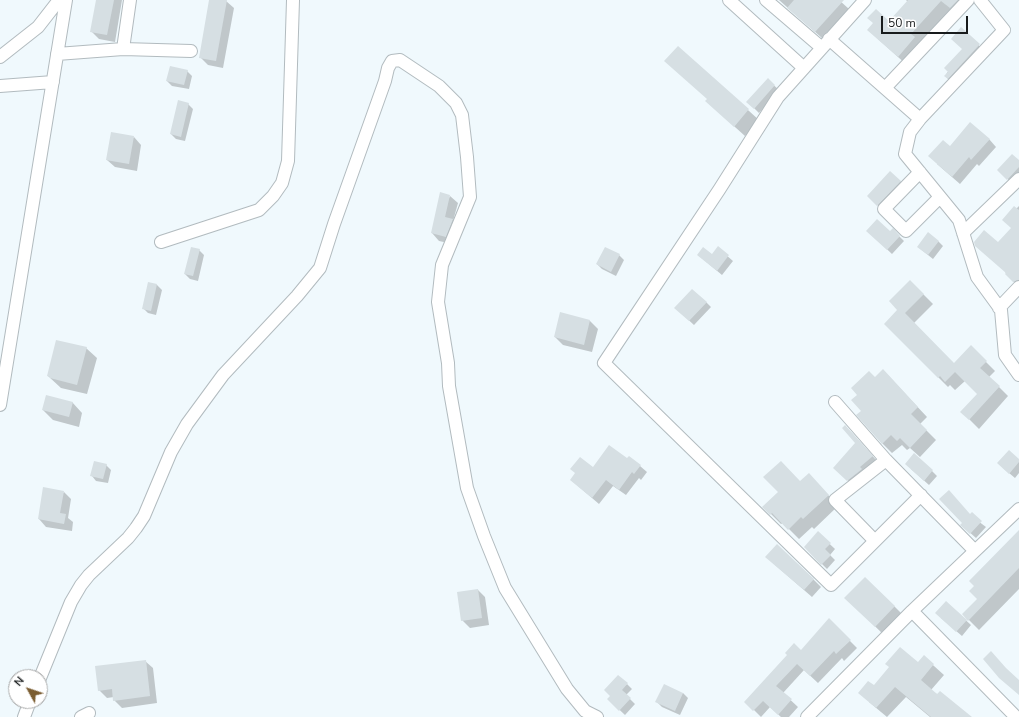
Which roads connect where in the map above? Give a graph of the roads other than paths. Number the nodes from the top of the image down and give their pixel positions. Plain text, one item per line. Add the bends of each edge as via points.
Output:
1 (59, 0) edge
2 (66, 0) edge
3 (130, 0) edge
4 (293, 0) edge
5 (729, 0) edge
6 (766, 0) edge
7 (968, 0) edge
8 (980, 0) edge
9 (862, 1) edge
10 (829, 39) junction
11 (822, 48) junction
12 (123, 50) junction
13 (191, 51) dead end
14 (57, 54) junction
15 (0, 57) edge
16 (804, 68) junction
17 (53, 82) junction
18 (0, 86) edge
19 (885, 88) junction
20 (920, 119) junction
21 (920, 172) junction
22 (1019, 178) edge
23 (940, 197) junction
24 (963, 233) junction
25 (161, 242) dead end
26 (1019, 287) edge
27 (999, 308) junction
28 (1019, 375) edge
29 (835, 402) dead end
30 (0, 405) edge
31 (886, 460) junction
32 (921, 496) junction
33 (1019, 509) edge
34 (875, 541) junction
35 (975, 551) junction
36 (912, 611) junction
37 (44, 669) edge
38 (597, 717) edge
39 (807, 717) edge
40 (1016, 717) edge

1 - 15 street via 38,27
2 - 14 street
3 - 12 street
4 - 25 street via 288,161 282,183 259,210
5 - 16 street
6 - 11 street
7 - 19 street
8 - 20 street via 1004,30
9 - 10 street
10 - 11 street
10 - 19 street
11 - 16 street
12 - 13 street
12 - 14 street
14 - 17 street
16 - 34 street via 778,97 604,363 830,585
17 - 18 street
17 - 30 street
19 - 20 street
20 - 21 street via 910,132 905,154
21 - 23 street
21 - 23 street via 884,209 906,231
22 - 24 street
23 - 24 street via 959,220
24 - 27 street via 977,277
26 - 27 street
27 - 28 street via 1005,355
29 - 31 street
31 - 32 street
31 - 34 street via 835,500
32 - 34 street
32 - 35 street
33 - 35 street
35 - 36 street
36 - 39 street
36 - 40 street
37 - 38 street via 80,585 128,538 144,516 171,452 187,424 223,375 320,268 388,68 392,61 400,60 438,86 456,103 462,115 470,197 442,265 438,302 449,386 467,488 505,588 567,689 585,711

